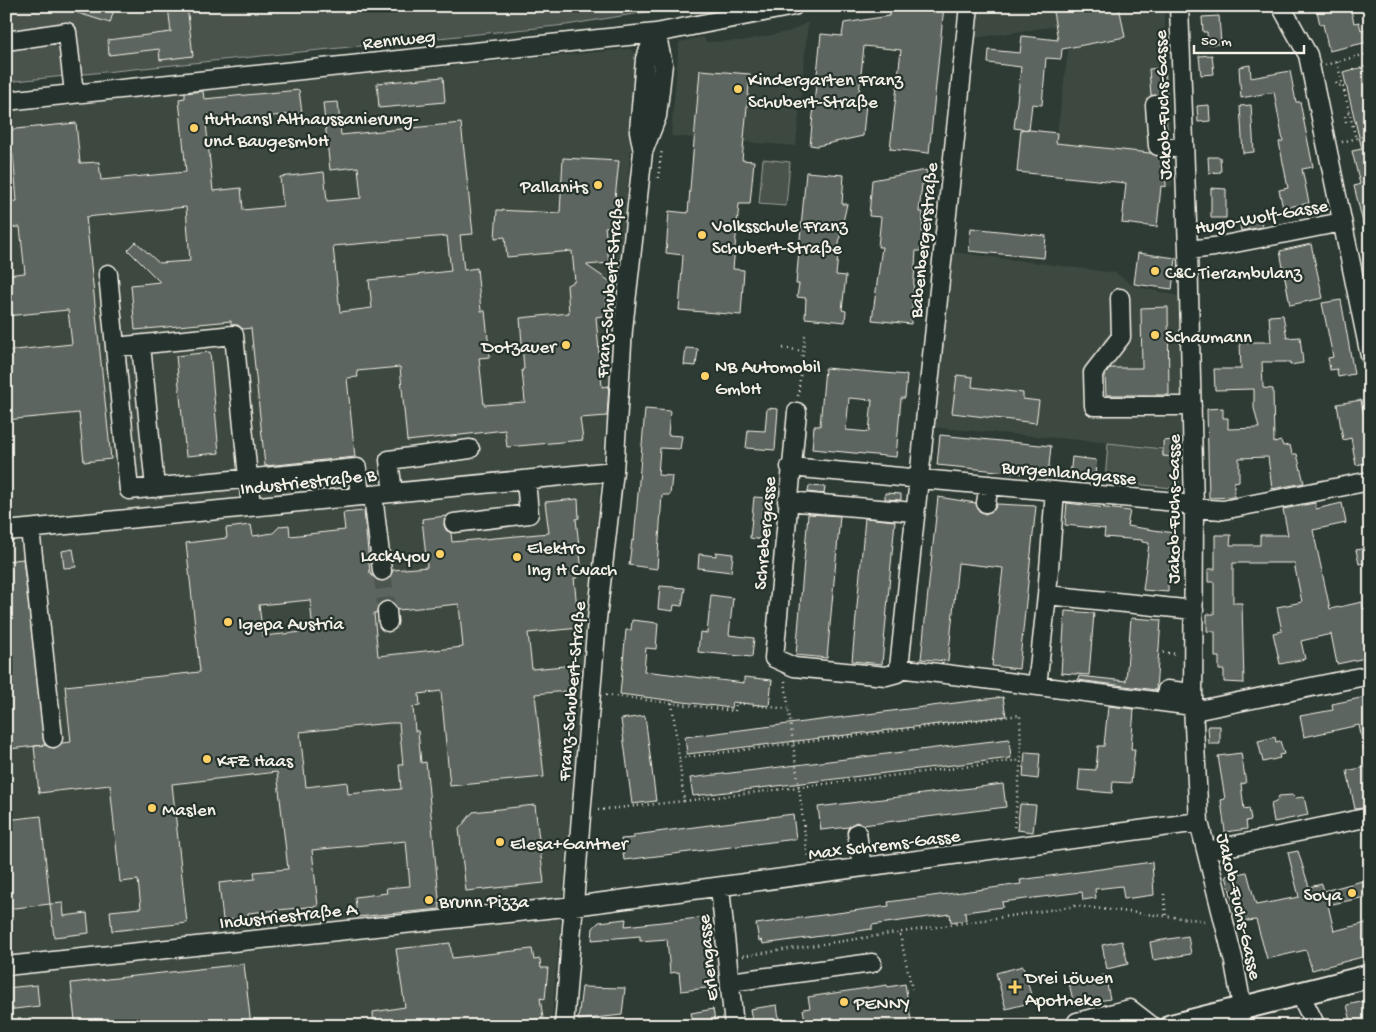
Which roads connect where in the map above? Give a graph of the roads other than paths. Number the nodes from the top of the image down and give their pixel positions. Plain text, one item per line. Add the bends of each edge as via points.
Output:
1 (794, 6) edge
2 (969, 6) edge
3 (1179, 6) edge
4 (1281, 6) edge
5 (656, 32) junction
6 (6, 41) edge
7 (74, 93) junction
8 (6, 101) edge
9 (1155, 105) dead end
10 (1184, 149) junction
11 (1342, 222) junction
12 (1188, 250) junction
13 (108, 274) dead end
14 (1120, 298) dead end
15 (141, 345) junction
16 (115, 347) junction
17 (1370, 356) edge
18 (1192, 406) junction
19 (796, 412) road end
20 (470, 449) dead end
21 (790, 467) junction
22 (614, 471) junction
23 (248, 478) junction
24 (918, 478) junction
25 (526, 480) junction
26 (1370, 481) edge
27 (989, 485) junction
28 (155, 488) junction
29 (1055, 491) junction
30 (393, 493) junction
31 (366, 496) junction
32 (787, 501) junction
33 (986, 503) dead end
34 (251, 507) junction
35 (1194, 508) junction
36 (914, 517) junction
37 (895, 521) dead end
38 (454, 522) dead end
39 (30, 529) junction
40 (6, 531) edge
41 (382, 571) tunnel mouth
42 (1046, 595) junction
43 (1194, 610) junction
44 (899, 668) junction
45 (1370, 675) edge
46 (1037, 686) junction
47 (1167, 690) dead end
48 (1193, 703) junction
49 (53, 738) dead end
50 (1370, 817) edge
51 (1199, 822) junction
52 (857, 834) dead end
53 (1207, 852) junction
54 (862, 867) junction
55 (720, 887) junction
56 (574, 906) junction
57 (872, 963) dead end
58 (6, 966) edge
59 (1370, 976) edge
60 (730, 982) junction
61 (1299, 992) junction
62 (1238, 1014) edge
63 (564, 1026) edge
64 (734, 1026) edge
65 (1075, 1026) edge
66 (1152, 1026) edge
67 (1171, 1026) edge
68 (1316, 1026) edge

1 - 5 street, Rennweg
2 - 24 street, Babenbergerstraße
3 - 10 street, Jakob-Fuchs-Gasse
4 - 11 street via 1308,55
5 - 7 street, Rennweg
5 - 22 street, Franz-Schubert-Straße via 663,64 657,116 643,152 623,329
6 - 7 street via 67,32
7 - 8 street, Rennweg
9 - 10 street via 1158,146
10 - 12 street, Jakob-Fuchs-Gasse
11 - 12 street, Hugo-Wolf-Gasse
11 - 17 street
12 - 18 street, Jakob-Fuchs-Gasse
13 - 16 street
14 - 18 street via 1121,337 1093,373 1094,406
15 - 16 street
15 - 23 street via 234,335
15 - 28 street
16 - 28 street via 129,490
18 - 35 street, Jakob-Fuchs-Gasse
19 - 21 street, Schrebergasse
20 - 30 street via 389,460
21 - 24 street, Burgenlandgasse
21 - 32 street, Schrebergasse
22 - 25 street, Industriestraße B
22 - 56 street, Franz-Schubert-Straße via 597,619
23 - 28 street
23 - 31 street via 357,468
23 - 34 street
24 - 27 street, Burgenlandgasse
24 - 36 street, Babenbergerstraße
25 - 30 street, Industriestraße B
25 - 38 street via 529,514
26 - 35 street, Burgenlandgasse via 1223,510
27 - 29 street, Burgenlandgasse
27 - 33 street
29 - 35 street, Burgenlandgasse via 1176,502
29 - 42 street
30 - 31 street, Industriestraße B
31 - 34 street, Industriestraße B
31 - 41 street
32 - 36 street
32 - 44 street, Schrebergasse via 774,658 794,667 886,676 897,673
34 - 39 street, Industriestraße B
35 - 43 street, Jakob-Fuchs-Gasse
36 - 37 street
36 - 44 street, Babenbergerstraße
39 - 40 street, Industriestraße B
39 - 49 street
42 - 43 street
42 - 46 street
43 - 48 street, Jakob-Fuchs-Gasse
44 - 46 street
45 - 48 street
46 - 48 street
47 - 48 street
48 - 51 street, Jakob-Fuchs-Gasse
50 - 53 street
51 - 53 street, Jakob-Fuchs-Gasse
51 - 54 street, Max Schrems-Gasse
52 - 54 street
53 - 62 street, Jakob-Fuchs-Gasse via 1224,923
54 - 55 street, Max Schrems-Gasse
55 - 56 street, Max Schrems-Gasse
55 - 60 street, Erlengasse
56 - 58 street, Industriestraße A
56 - 63 street, Franz-Schubert-Straße
57 - 60 street
59 - 61 main road
60 - 64 street, Erlengasse
61 - 62 main road
61 - 68 street
62 - 67 main road
65 - 66 street via 1077,1022 1130,1009

